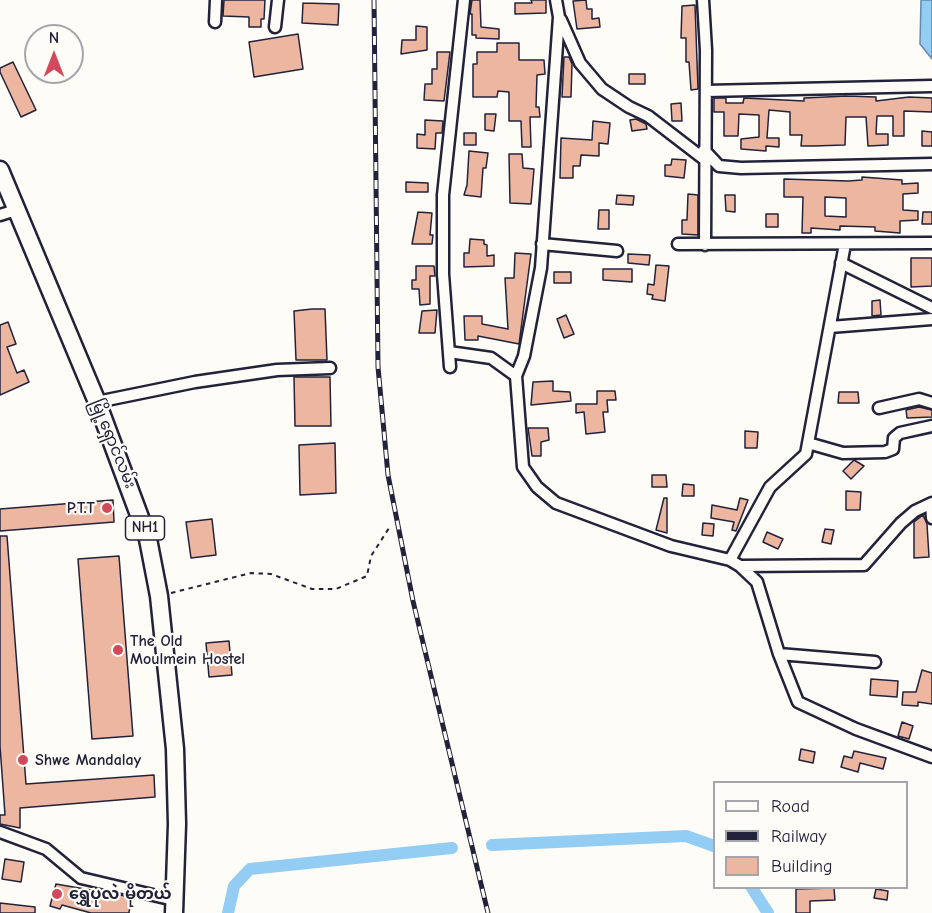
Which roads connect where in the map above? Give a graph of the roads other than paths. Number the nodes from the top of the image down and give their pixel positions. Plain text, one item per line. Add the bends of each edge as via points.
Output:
1 (216, 0) edge
2 (278, 0) edge
3 (464, 0) edge
4 (556, 0) edge
5 (703, 0) edge
6 (559, 17) junction
7 (215, 22) dead end
8 (275, 27) dead end
9 (932, 86) edge
10 (706, 91) junction
11 (704, 154) junction
12 (932, 164) edge
13 (0, 170) edge
14 (16, 210) junction
15 (0, 215) edge
16 (932, 243) edge
17 (542, 244) junction
18 (678, 244) dead end
19 (844, 244) junction
20 (705, 245) junction
21 (617, 251) dead end
22 (841, 262) junction
23 (932, 308) edge
24 (932, 319) edge
25 (830, 327) junction
26 (449, 352) junction
27 (450, 367) dead end
28 (330, 368) dead end
29 (516, 376) junction
30 (97, 402) junction
31 (932, 403) edge
32 (879, 408) dead end
33 (932, 426) edge
34 (808, 443) junction
35 (932, 503) edge
36 (932, 518) edge
37 (730, 560) junction
38 (740, 566) junction
39 (779, 654) junction
40 (875, 662) dead end
41 (932, 757) edge
42 (0, 832) edge
43 (174, 906) edge

1 - 7 street
2 - 8 street
3 - 26 street via 443,195 443,274
4 - 6 street
5 - 10 street
6 - 11 street via 580,63 602,89
6 - 17 street
9 - 10 street
10 - 11 street
11 - 12 street via 719,166 741,168
11 - 20 street
13 - 14 highway, မြို့ရှောင်လမ်း / NH1
14 - 15 street
14 - 30 highway, မြို့ရှောင်လမ်း / NH1
16 - 19 street
17 - 21 street
17 - 29 street via 524,356
18 - 20 street
19 - 20 street
19 - 22 street
22 - 23 street
22 - 25 street
24 - 25 street
25 - 34 street
26 - 27 street
26 - 29 street via 491,358
28 - 30 street via 277,370
29 - 37 street via 523,467 537,487 556,503 671,546
30 - 43 highway, မြို့ရှောင်လမ်း / NH1 via 140,509 159,596 175,749
31 - 32 street via 919,399
33 - 34 street via 900,433 894,438 893,449 885,452 843,453
34 - 37 street via 806,454 770,487
35 - 36 street
35 - 38 street via 901,523 864,565
37 - 38 street
38 - 39 street via 757,582
39 - 40 street
39 - 41 street via 798,702
42 - 43 street via 46,849 81,879

